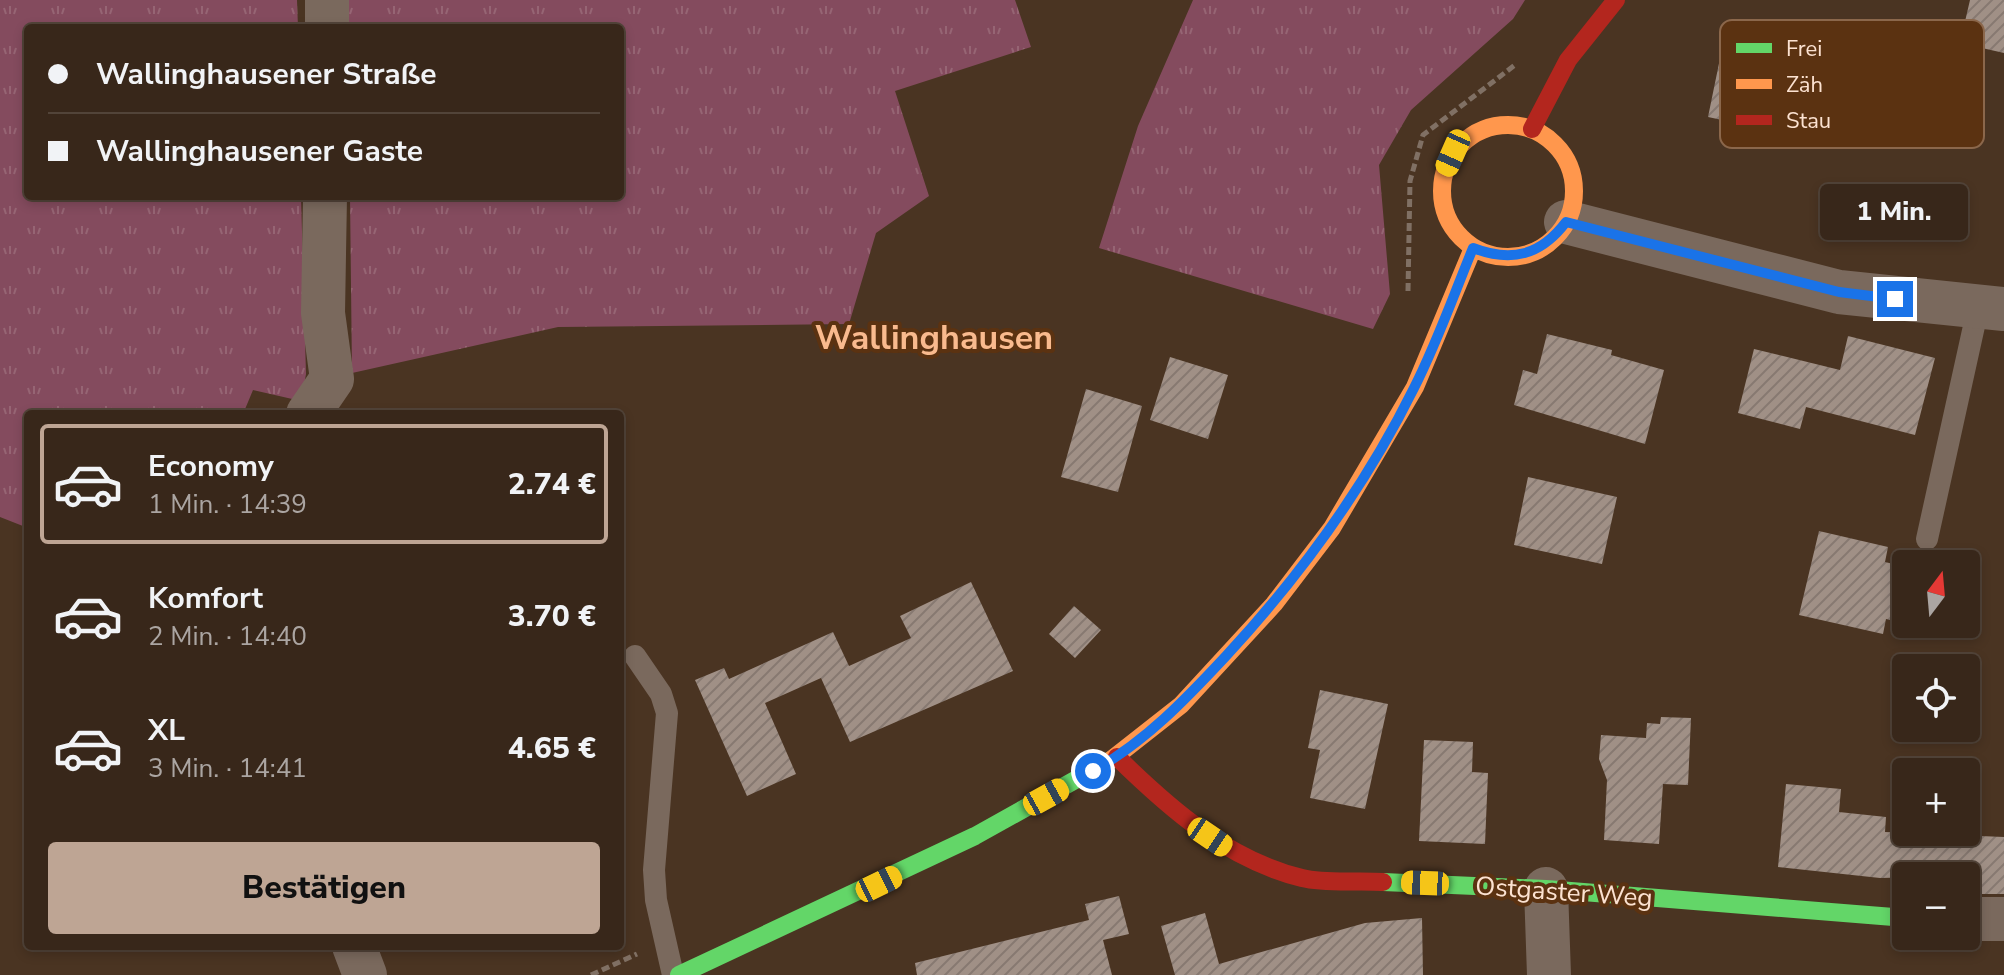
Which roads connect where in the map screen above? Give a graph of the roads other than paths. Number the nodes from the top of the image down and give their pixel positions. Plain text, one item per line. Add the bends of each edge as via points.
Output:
1 (327, 0) edge
2 (1616, 0) edge
3 (327, 24) edge
4 (1532, 129) junction
5 (325, 200) edge
6 (1566, 222) junction
7 (1473, 248) junction
8 (1991, 309) edge
9 (311, 410) edge
10 (1927, 539) dead end
11 (635, 656) dead end
12 (1117, 757) junction
13 (1546, 889) junction
14 (1892, 917) edge
15 (1980, 919) edge
16 (2004, 919) edge
17 (356, 950) edge
18 (365, 975) edge
19 (673, 975) edge
20 (679, 975) edge
21 (1549, 975) edge

1 - 3 street
2 - 4 street via 1568,60
4 - 6 street via 1551,141 1573,178
4 - 7 street via 1488,127 1453,153 1441,194 1445,215
5 - 9 street via 323,313 332,379
6 - 7 street via 1535,251 1504,256
6 - 8 street via 1839,292
7 - 12 street via 1415,387 1332,528 1274,604 1181,705
8 - 10 lane
11 - 19 lane via 661,694 667,713 654,870
12 - 13 street, Ostgaster Weg via 1172,811 1230,849 1303,878
12 - 20 street via 975,836
13 - 14 street, Ostgaster Weg
13 - 21 street
15 - 16 street
17 - 18 street

